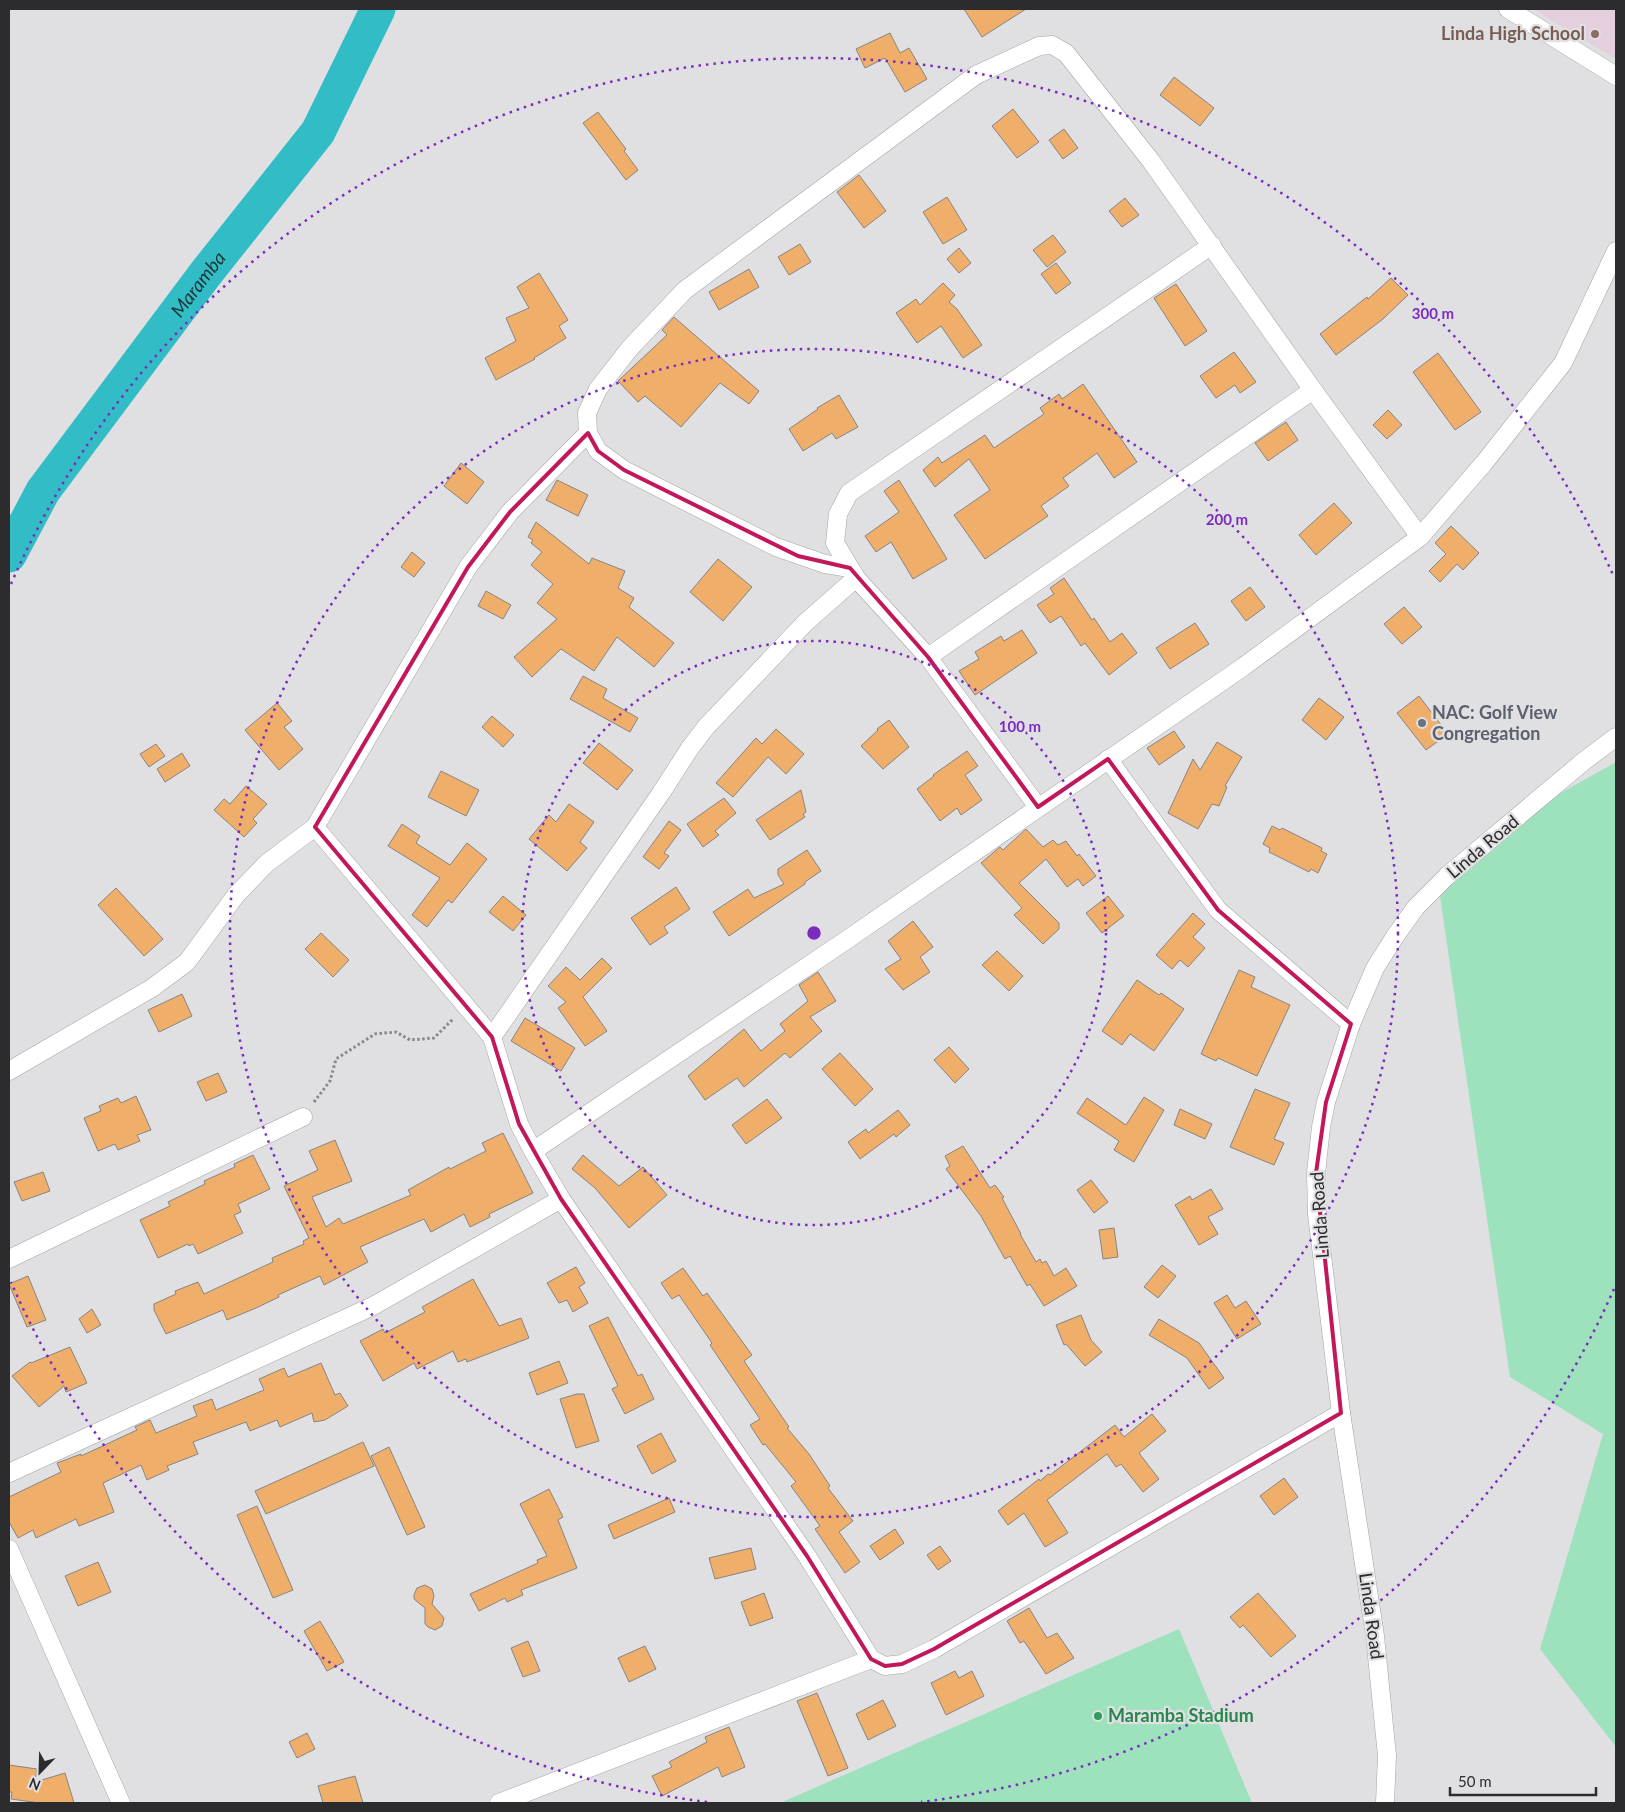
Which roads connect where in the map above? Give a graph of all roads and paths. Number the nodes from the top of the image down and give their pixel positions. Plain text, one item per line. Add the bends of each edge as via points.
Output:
1 (1508, 9) edge
2 (1616, 76) edge
3 (1212, 245) junction
4 (1616, 251) edge
5 (1313, 390) junction
6 (588, 433) junction
7 (1420, 537) junction
8 (853, 573) junction
9 (928, 657) junction
10 (1616, 737) edge
11 (1108, 759) junction
12 (1038, 807) junction
13 (315, 828) junction
14 (466, 1005) junction
15 (1351, 1024) junction
16 (492, 1037) junction
17 (9, 1070) edge
18 (303, 1117) joint
19 (533, 1151) junction
20 (561, 1199) junction
21 (9, 1259) edge
22 (1341, 1413) junction
23 (9, 1473) edge
24 (9, 1549) edge
25 (871, 1659) junction
26 (524, 1799) edge
27 (121, 1803) edge
28 (499, 1803) edge
29 (1386, 1803) edge

1 - 2 street
3 - 5 street
3 - 6 street via 1066,53 1052,45 1039,46 976,75 685,290 630,348 598,389 587,413
3 - 8 street via 849,493 838,514 835,543
4 - 7 street via 1563,363
5 - 7 street
5 - 9 street
6 - 8 street via 598,451 633,474 776,547
6 - 13 street via 510,512 468,567
7 - 11 street via 1243,667
8 - 9 street
8 - 16 street via 706,727
9 - 12 street
10 - 15 street, Linda Road via 1447,876 1416,907 1375,968
11 - 12 street
11 - 15 street via 1218,910
12 - 19 street
13 - 14 street
13 - 17 street via 267,863 236,895 187,962 152,988
14 - 16 street
14 - 18 path via 434,1038 410,1040 396,1032 375,1034 336,1059 330,1081
15 - 22 street, Linda Road via 1326,1102 1316,1173 1317,1214
16 - 19 street via 519,1124
18 - 21 street
19 - 20 street
20 - 23 street via 373,1306
20 - 25 street via 807,1556
22 - 25 street via 934,1649 902,1664 885,1666
22 - 29 street, Linda Road via 1375,1636 1387,1756
24 - 27 street
25 - 26 street
26 - 28 street

